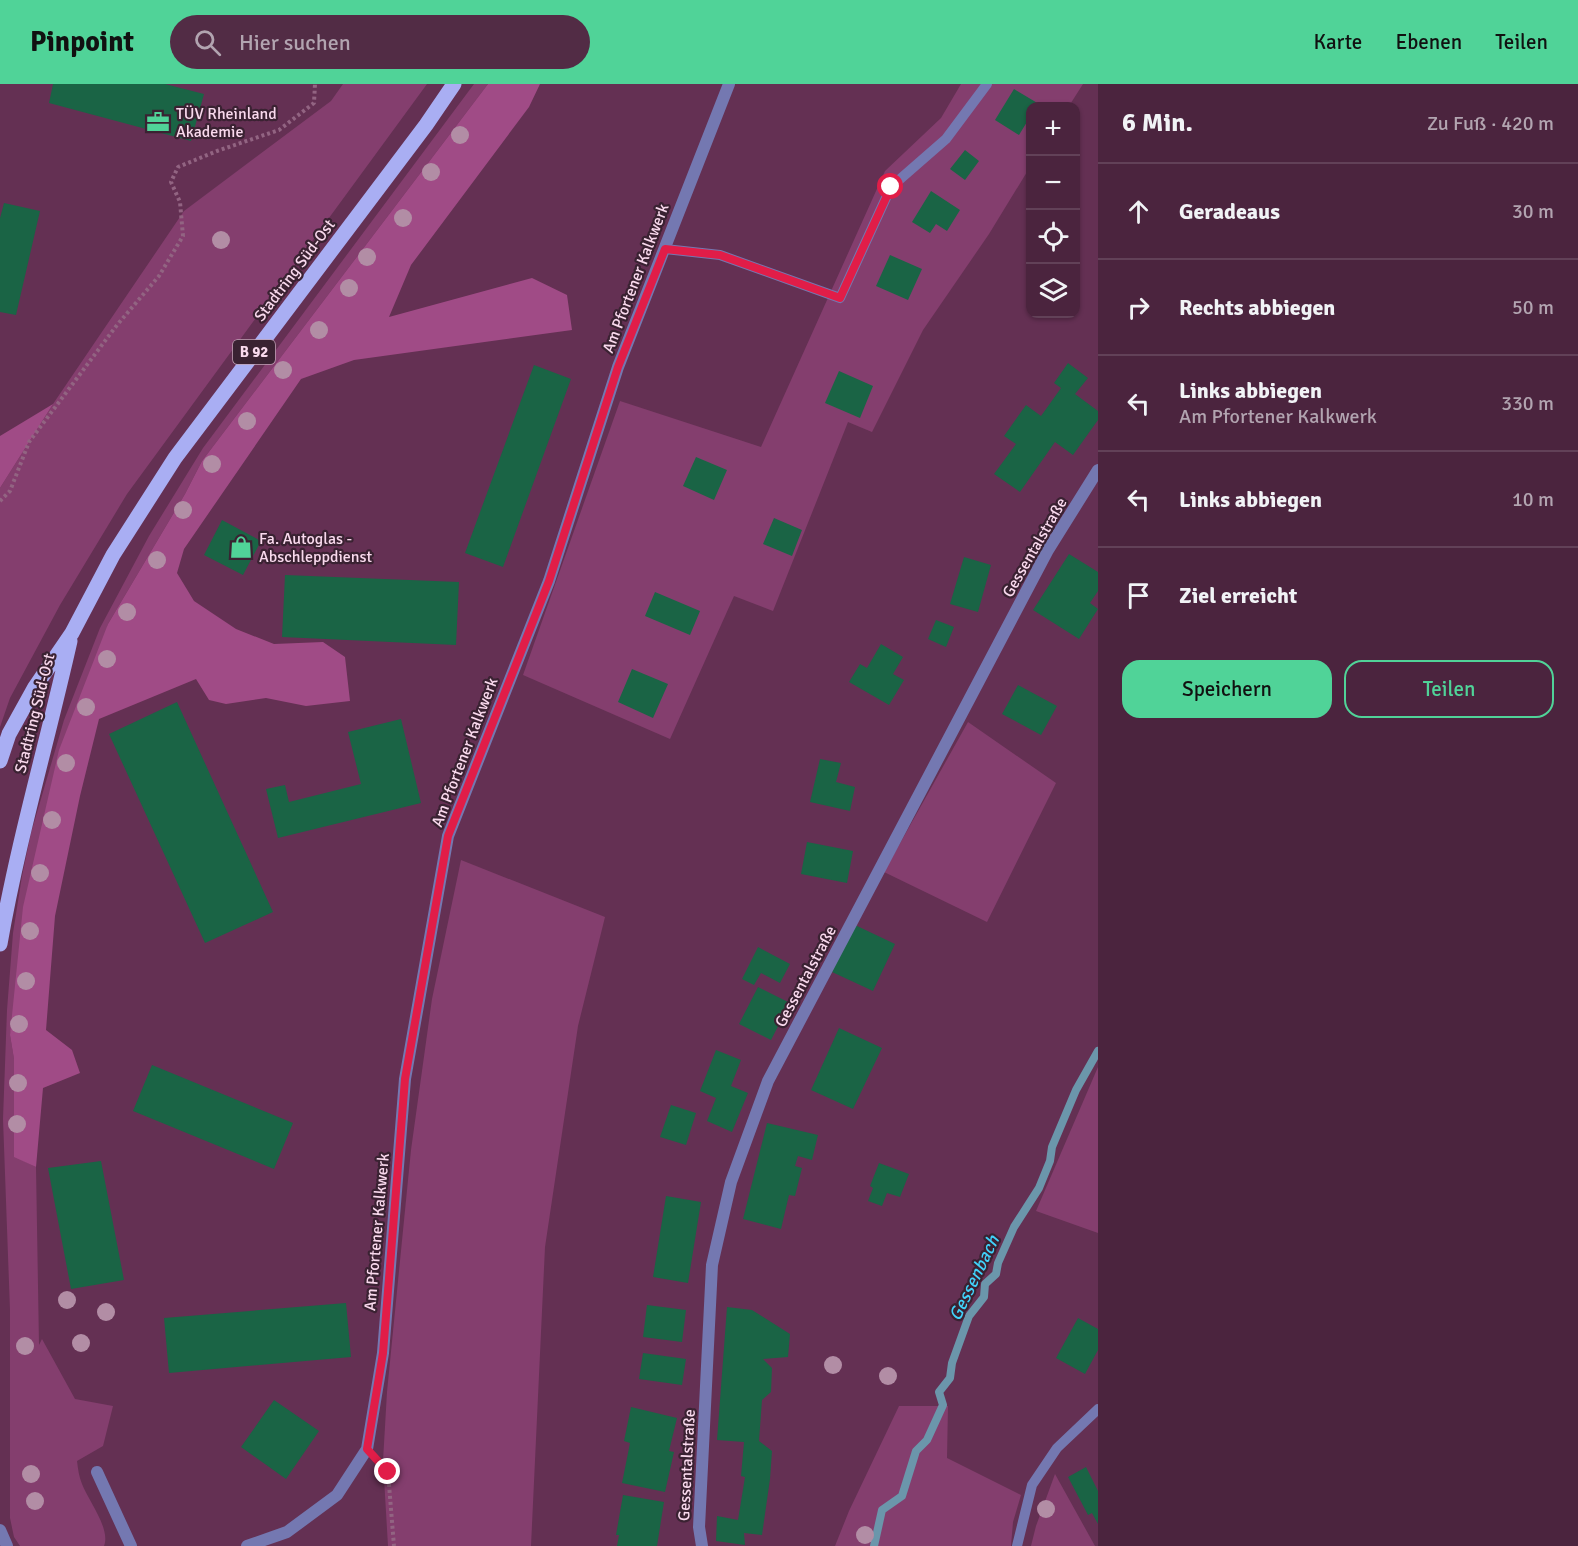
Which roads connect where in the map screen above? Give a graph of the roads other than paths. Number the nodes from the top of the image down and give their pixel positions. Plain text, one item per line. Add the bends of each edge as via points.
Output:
1 (454, 84) edge
2 (729, 84) edge
3 (987, 84) edge
4 (665, 249) junction
5 (1098, 470) edge
6 (72, 633) junction
7 (0, 762) edge
8 (0, 944) edge
9 (1098, 1409) edge
10 (97, 1472) dead end
11 (0, 1530) edge
12 (7, 1546) edge
13 (131, 1546) edge
14 (247, 1546) edge
15 (702, 1546) edge
16 (1017, 1546) edge

1 - 6 main road, Stadtring Süd-Ost / B 92 via 175,458 113,555
2 - 4 street, Am Pfortener Kalkwerk
3 - 4 lane via 946,140 891,187 840,298 720,255
4 - 14 street, Am Pfortener Kalkwerk via 618,367 549,581 448,836 405,1079 383,1353 367,1449 337,1495 287,1532
5 - 15 street, Gessentalstraße via 1043,560 759,1103 731,1182 712,1265 699,1527
6 - 7 main road, Stadtring Süd-Ost / B 92 via 35,687 9,734
6 - 8 main road, Stadtring Süd-Ost / B 92 via 23,827
9 - 16 lane via 1057,1449 1032,1485
10 - 13 street
11 - 12 street

